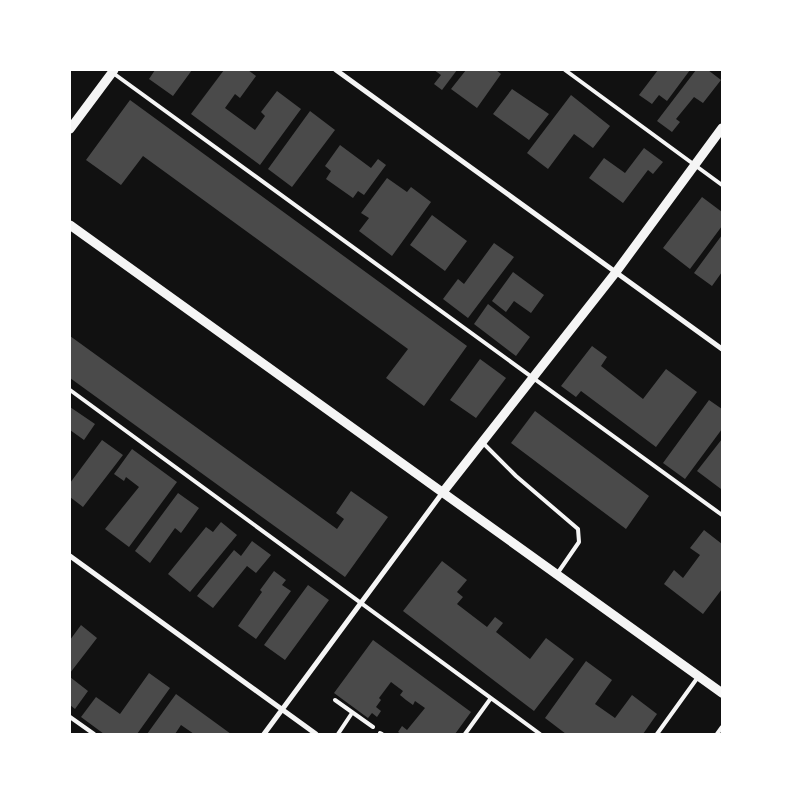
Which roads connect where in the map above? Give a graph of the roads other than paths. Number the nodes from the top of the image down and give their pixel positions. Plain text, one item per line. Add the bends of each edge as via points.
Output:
1 (336, 70) edge
2 (565, 70) edge
3 (112, 71) edge
4 (722, 128) edge
5 (70, 129) edge
6 (694, 166) junction
7 (722, 185) edge
8 (70, 225) edge
9 (616, 272) junction
10 (722, 349) edge
11 (532, 378) junction
12 (70, 390) edge
13 (482, 442) junction
14 (443, 492) junction
15 (722, 515) edge
16 (70, 556) edge
17 (557, 574) junction
18 (361, 602) junction
19 (698, 676) junction
20 (722, 693) edge
21 (491, 698) junction
22 (335, 700) dead end
23 (283, 709) junction
24 (352, 713) junction
25 (70, 717) edge
26 (372, 727) dead end
27 (722, 727) edge
28 (94, 734) edge
29 (264, 734) edge
30 (316, 734) edge
31 (338, 734) edge
32 (465, 734) edge
33 (540, 734) edge
34 (657, 734) edge
35 (717, 734) edge

1 - 9 street
2 - 6 lane
3 - 5 street
3 - 11 lane
4 - 6 street
6 - 7 lane
6 - 9 street
8 - 14 street
9 - 10 street
9 - 11 street
11 - 13 street
11 - 15 lane
12 - 18 lane
13 - 14 street
13 - 17 lane via 578,529 579,542
14 - 17 street
14 - 18 street
16 - 23 street
17 - 19 street
18 - 21 lane
18 - 23 street
19 - 20 street
19 - 34 lane
21 - 32 lane
21 - 33 lane
22 - 24 lane
23 - 29 street
23 - 30 street
24 - 26 lane
24 - 31 lane
25 - 28 lane
27 - 35 lane

